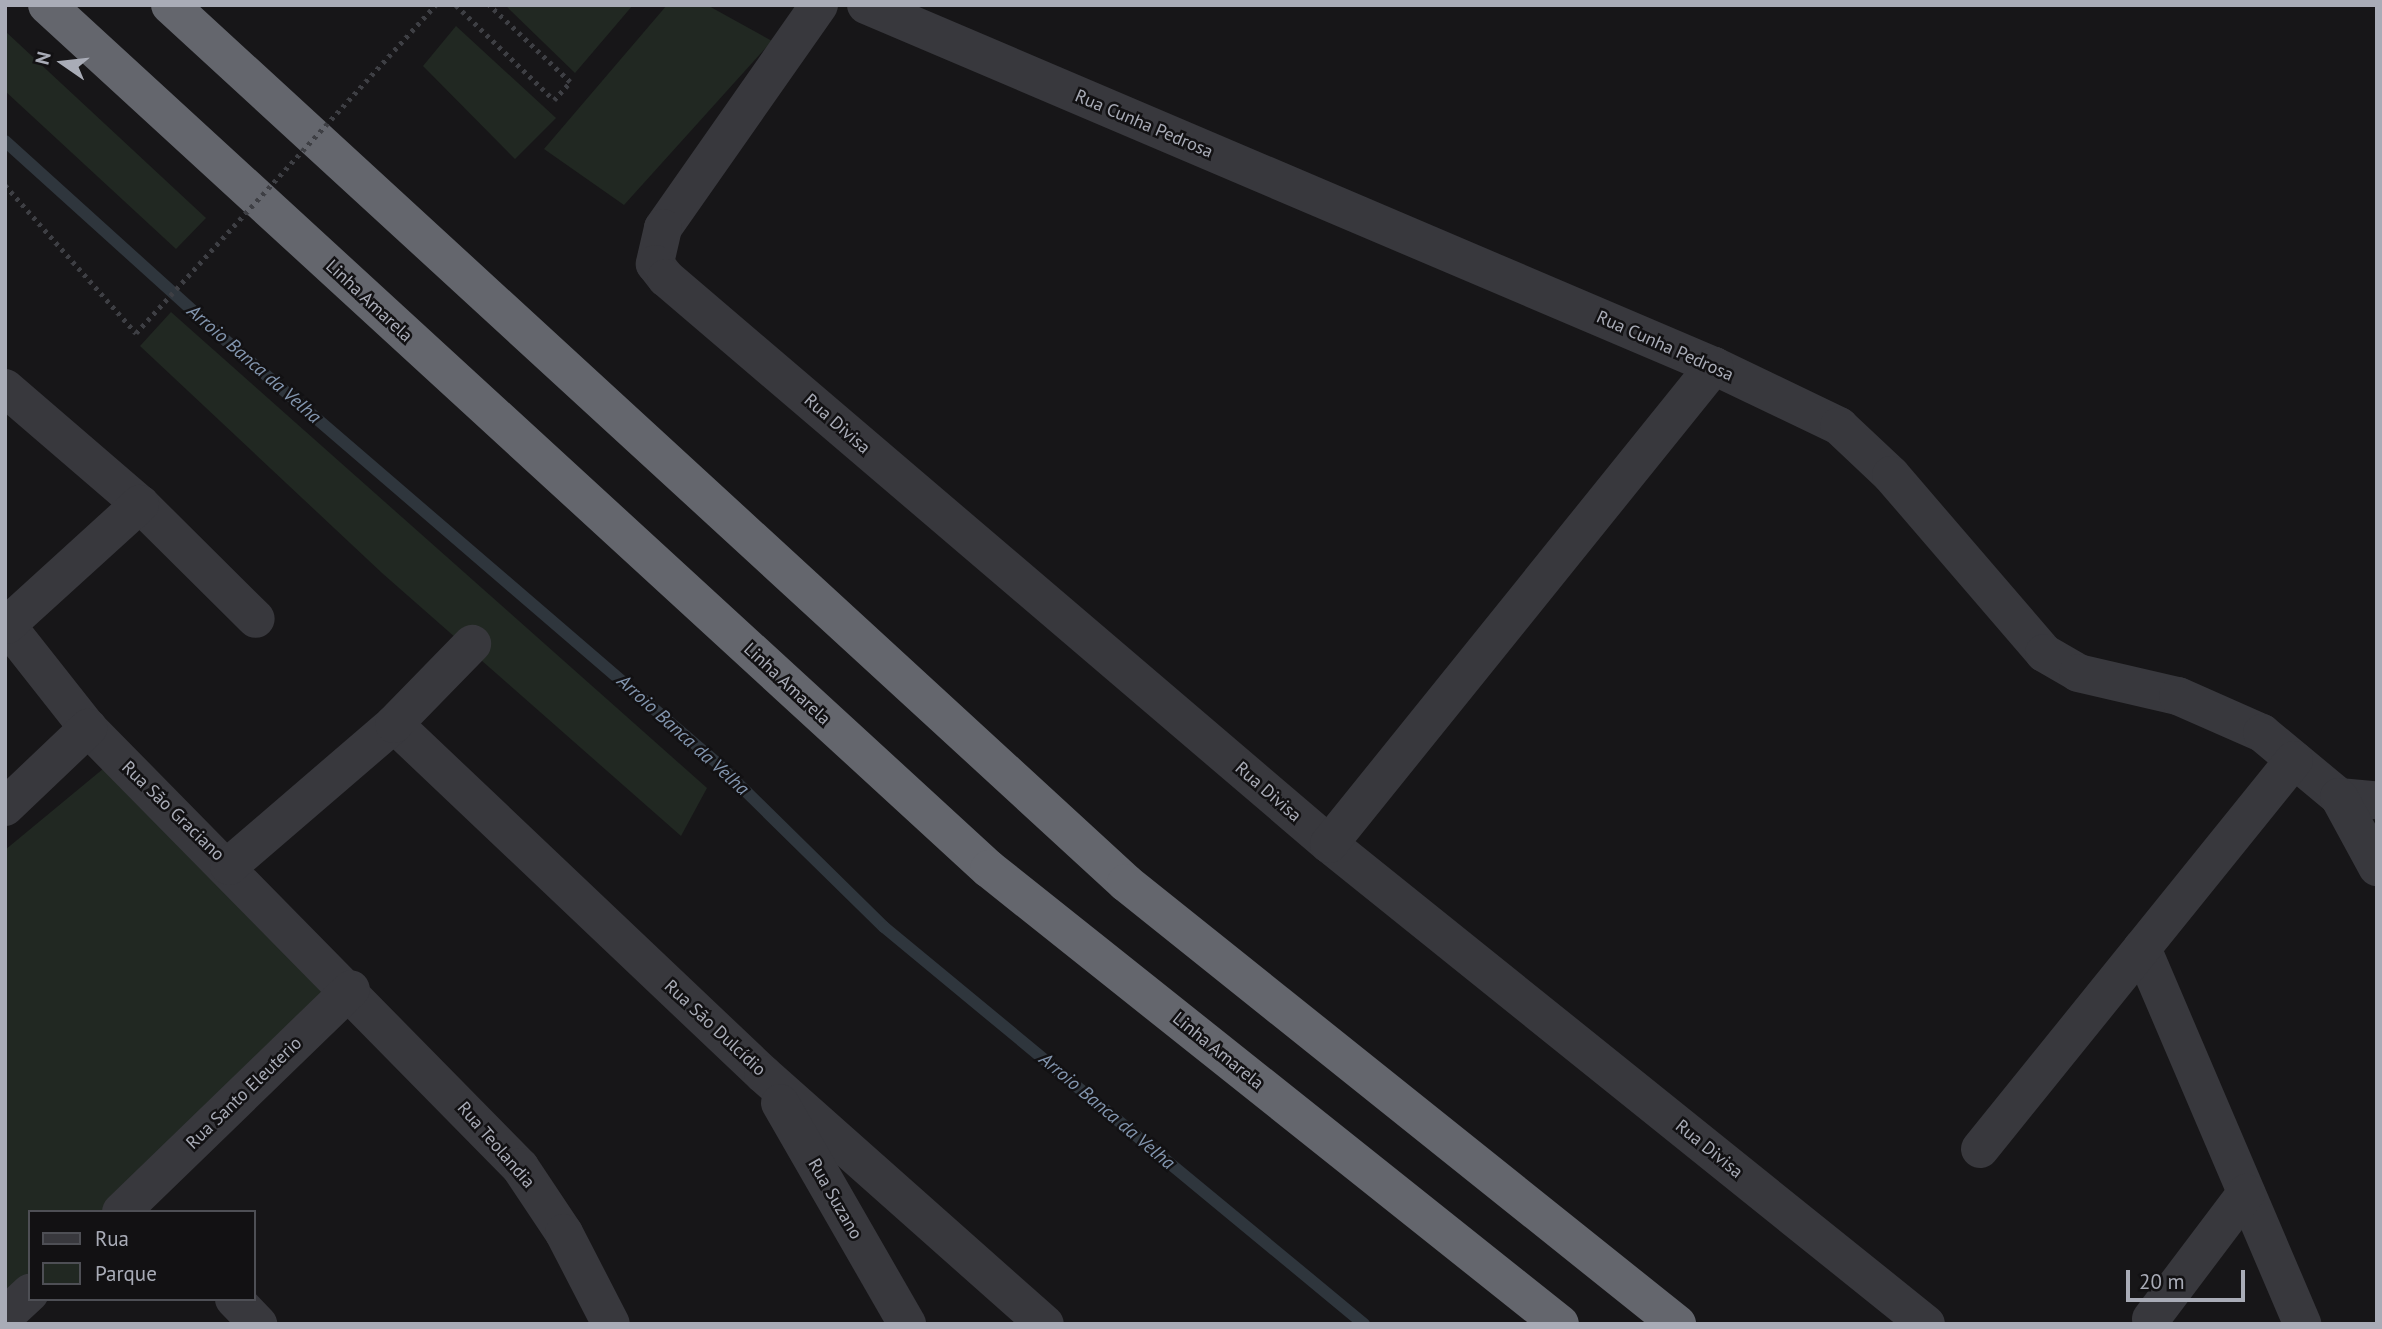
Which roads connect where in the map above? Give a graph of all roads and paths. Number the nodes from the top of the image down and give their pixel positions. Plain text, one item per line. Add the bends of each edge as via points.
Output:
1 (47, 5) edge
2 (170, 5) edge
3 (436, 5) edge
4 (456, 5) edge
5 (489, 5) edge
6 (819, 5) edge
7 (866, 5) edge
8 (5, 185) edge
9 (1714, 366) junction
10 (5, 388) edge
11 (140, 504) junction
12 (256, 619) dead end
13 (6, 624) edge
14 (472, 644) dead end
15 (394, 724) junction
16 (88, 728) junction
17 (2294, 760) junction
18 (2339, 797) junction
19 (2377, 800) edge
20 (5, 807) edge
21 (1329, 844) junction
22 (229, 866) junction
23 (2377, 867) edge
24 (2142, 948) junction
25 (351, 989) junction
26 (763, 1074) junction
27 (1980, 1149) dead end
28 (2246, 1192) junction
29 (137, 1207) edge
30 (28, 1295) edge
31 (236, 1301) edge
32 (5, 1316) edge
33 (2151, 1319) dead end
34 (258, 1324) edge
35 (611, 1324) edge
36 (907, 1324) edge
37 (1045, 1324) edge
38 (1560, 1324) edge
39 (1677, 1324) edge
40 (1926, 1324) edge
41 (2302, 1324) edge

1 - 38 highway, Linha Amarela via 989,869
2 - 39 highway via 1126,883
3 - 8 path, bridge via 136,333
4 - 5 path via 554,100 570,82
6 - 21 street, Rua Divisa via 663,228 655,264
7 - 9 street, Rua Cunha Pedrosa
9 - 17 street, Rua Cunha Pedrosa via 1839,426 1891,475 2044,653 2078,673 2178,696 2262,733
9 - 21 street
10 - 11 street
11 - 12 street
11 - 13 street
13 - 16 street, Rua São Graciano
14 - 15 street
15 - 22 street
15 - 26 street, Rua São Dulcídio
16 - 20 street
16 - 22 street, Rua São Graciano
17 - 18 street, Rua Cunha Pedrosa
17 - 24 street
18 - 19 street
18 - 23 street
21 - 40 street, Rua Divisa
22 - 25 street, Rua São Graciano
24 - 27 street
24 - 28 street
25 - 29 street, Rua Santo Eleuterio
25 - 35 street, Rua Teolandia via 520,1167 564,1233
26 - 36 street, Rua Suzano
26 - 37 street, Rua São Dulcídio
28 - 33 street
28 - 41 street
30 - 32 street
31 - 34 street

